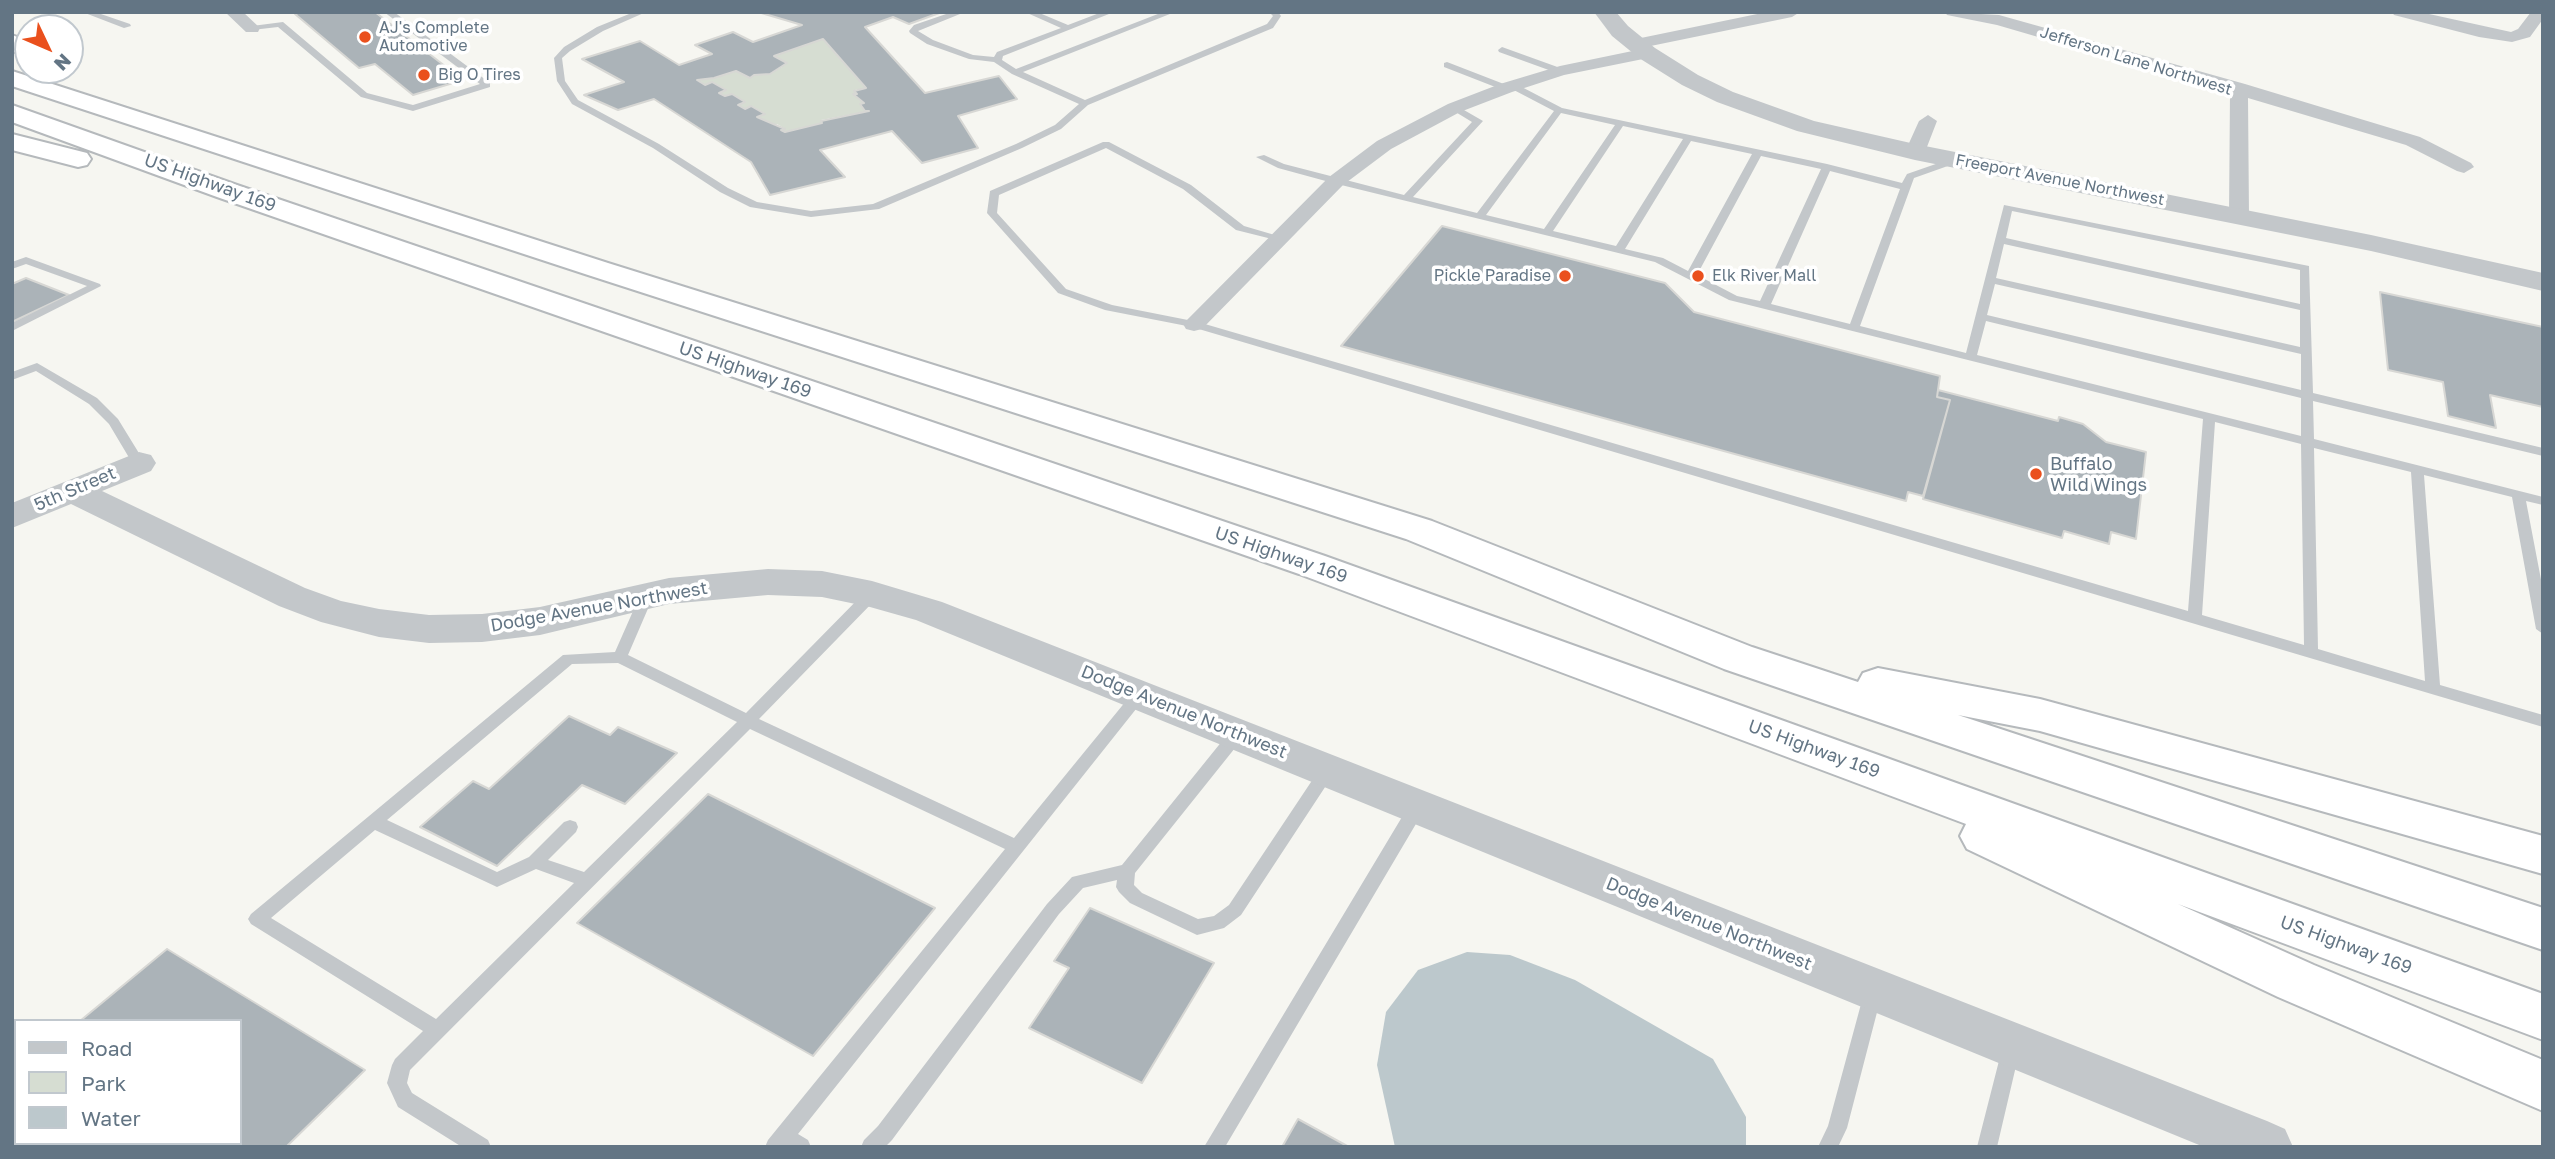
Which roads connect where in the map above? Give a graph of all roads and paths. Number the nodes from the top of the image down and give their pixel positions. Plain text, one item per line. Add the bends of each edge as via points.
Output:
1 (233, 12) edge
2 (388, 12) edge
3 (642, 12) edge
4 (961, 12) edge
5 (1029, 12) edge
6 (1110, 12) edge
7 (1171, 12) edge
8 (1273, 12) edge
9 (1605, 12) edge
10 (1791, 12) edge
11 (1953, 12) edge
12 (2400, 12) edge
13 (2540, 12) edge
14 (89, 13) edge
15 (127, 26) dead end
16 (252, 28) joint
17 (1068, 28) junction
18 (1641, 49) junction
19 (1502, 50) dead end
20 (998, 57) junction
21 (1447, 65) dead end
22 (1560, 71) junction
23 (1015, 72) junction
24 (12, 78) edge
25 (1510, 87) junction
26 (2239, 88) junction
27 (131, 92) dead end
28 (1085, 103) junction
29 (1454, 108) junction
30 (1559, 110) junction
31 (12, 113) edge
32 (1928, 121) dead end
33 (1622, 123) junction
34 (1689, 137) junction
35 (12, 142) edge
36 (1758, 152) junction
37 (1914, 152) junction
38 (1261, 157) dead end
39 (265, 158) junction
40 (1956, 160) junction
41 (1827, 167) junction
42 (2464, 167) dead end
43 (1336, 181) junction
44 (1906, 187) junction
45 (227, 191) junction
46 (1407, 198) junction
47 (1480, 216) junction
48 (2239, 216) junction
49 (1547, 232) junction
50 (1280, 238) junction
51 (1999, 240) junction
52 (1619, 250) junction
53 (12, 266) edge
54 (1691, 276) junction
55 (1990, 280) junction
56 (2543, 282) edge
57 (1765, 306) junction
58 (2305, 307) junction
59 (1981, 317) junction
60 (1194, 324) junction
61 (12, 328) edge
62 (1854, 328) junction
63 (2306, 352) junction
64 (1971, 358) junction
65 (16, 370) edge
66 (2306, 397) junction
67 (2208, 417) junction
68 (2308, 442) junction
69 (2543, 452) edge
70 (139, 463) joint
71 (2417, 470) junction
72 (72, 491) junction
73 (2518, 495) junction
74 (2543, 501) edge
75 (12, 516) edge
76 (872, 594) junction
77 (646, 597) junction
78 (2195, 617) junction
79 (2543, 629) edge
80 (2311, 652) junction
81 (620, 657) junction
82 (1738, 658) junction
83 (2433, 688) junction
84 (1140, 694) junction
85 (748, 721) junction
86 (1737, 721) junction
87 (2543, 721) edge
88 (1237, 734) junction
89 (1328, 770) junction
90 (1418, 805) junction
91 (373, 821) junction
92 (570, 827) dead end
93 (1017, 847) junction
94 (2543, 855) edge
95 (535, 862) junction
96 (1127, 871) junction
97 (587, 881) junction
98 (2543, 929) edge
99 (1874, 991) junction
100 (2543, 1017) edge
101 (438, 1030) junction
102 (2013, 1045) junction
103 (2543, 1086) edge
104 (779, 1142) edge
105 (481, 1147) edge
106 (801, 1147) edge
107 (872, 1147) edge
108 (1214, 1147) edge
109 (1828, 1147) edge
110 (1987, 1147) edge
111 (2267, 1147) edge

1 - 16 street
2 - 16 lane via 487,85 413,108 365,95 280,24
3 - 28 lane via 600,29 558,58 567,92 575,102 754,205 811,214 875,207 1048,132
4 - 20 lane via 913,31 972,57
5 - 17 lane
6 - 17 lane
7 - 23 lane
8 - 28 lane via 1277,16 1270,26
9 - 18 street, Freeport Avenue Northwest
10 - 18 street
11 - 26 street, Jefferson Lane Northwest via 1999,20
12 - 13 street via 2512,37 2524,33
14 - 15 lane
17 - 20 lane
18 - 22 street
18 - 37 street, Freeport Avenue Northwest via 1690,80 1765,112
19 - 22 lane
20 - 23 lane
21 - 25 lane
22 - 25 street
23 - 28 lane
24 - 39 highway
25 - 29 street
25 - 30 lane
26 - 42 street via 2413,141
26 - 48 street, Jefferson Lane Northwest
27 - 39 highway via 245,139
29 - 43 street via 1384,145
29 - 46 lane via 1478,121
30 - 33 lane
30 - 47 lane
31 - 45 highway, US Highway 169
32 - 37 street
33 - 34 lane
33 - 49 lane
34 - 36 lane
34 - 52 lane
35 - 45 highway via 127,172
36 - 41 lane
36 - 54 lane
37 - 40 street, Freeport Avenue Northwest
38 - 43 lane
39 - 82 highway via 1419,530
40 - 44 lane via 1910,176
40 - 48 street, Freeport Avenue Northwest
41 - 44 lane
41 - 57 lane
43 - 46 lane
43 - 50 street
44 - 62 lane
45 - 86 highway, US Highway 169 via 1312,565
46 - 47 lane
47 - 49 lane
48 - 56 street, Freeport Avenue Northwest
49 - 52 lane
50 - 60 street
50 - 60 lane via 1240,228 1187,187 1106,144 994,193 992,213 1062,291 1110,308
51 - 55 lane
51 - 58 lane
51 - 58 lane via 2008,208 2305,268
52 - 54 lane via 1659,260
53 - 61 lane via 26,260 96,286
54 - 57 lane via 1733,298
55 - 59 lane
55 - 63 lane
57 - 62 lane
58 - 63 lane
59 - 64 lane
59 - 66 lane
60 - 78 lane
62 - 64 lane
63 - 66 lane
64 - 67 lane
65 - 70 lane via 37,367 93,401 114,422
66 - 68 lane
66 - 69 lane
67 - 68 lane
67 - 78 lane
68 - 71 lane
68 - 80 lane
70 - 72 street, 5th Street
71 - 73 lane
71 - 83 lane
72 - 75 street, 5th Street
72 - 77 street, Dodge Avenue Northwest via 292,597 379,623 429,629 482,628 540,621
73 - 74 lane
73 - 79 lane
76 - 77 street, Dodge Avenue Northwest via 822,584 768,582
76 - 84 street, Dodge Avenue Northwest via 929,611
76 - 85 lane
77 - 81 lane
78 - 80 lane
80 - 83 lane
81 - 85 lane
81 - 91 lane via 568,659
82 - 94 highway via 2040,715
82 - 98 highway
83 - 87 lane
84 - 88 street, Dodge Avenue Northwest
84 - 93 lane
85 - 93 lane
85 - 97 lane
86 - 100 highway, US Highway 169
86 - 103 highway via 2296,981
88 - 89 street, Dodge Avenue Northwest
88 - 96 lane
89 - 90 street, Dodge Avenue Northwest
89 - 96 lane via 1235,910 1218,923 1197,927 1136,898 1125,887
90 - 99 street, Dodge Avenue Northwest
90 - 108 lane
91 - 95 lane via 497,880
91 - 101 lane via 257,919
92 - 95 lane
93 - 104 lane
95 - 97 lane
96 - 107 lane via 1078,882 1053,909
97 - 101 lane
99 - 102 street, Dodge Avenue Northwest
99 - 109 lane
101 - 105 lane via 402,1065 397,1083 405,1100
102 - 110 lane
102 - 111 street, Dodge Avenue Northwest
104 - 106 lane

